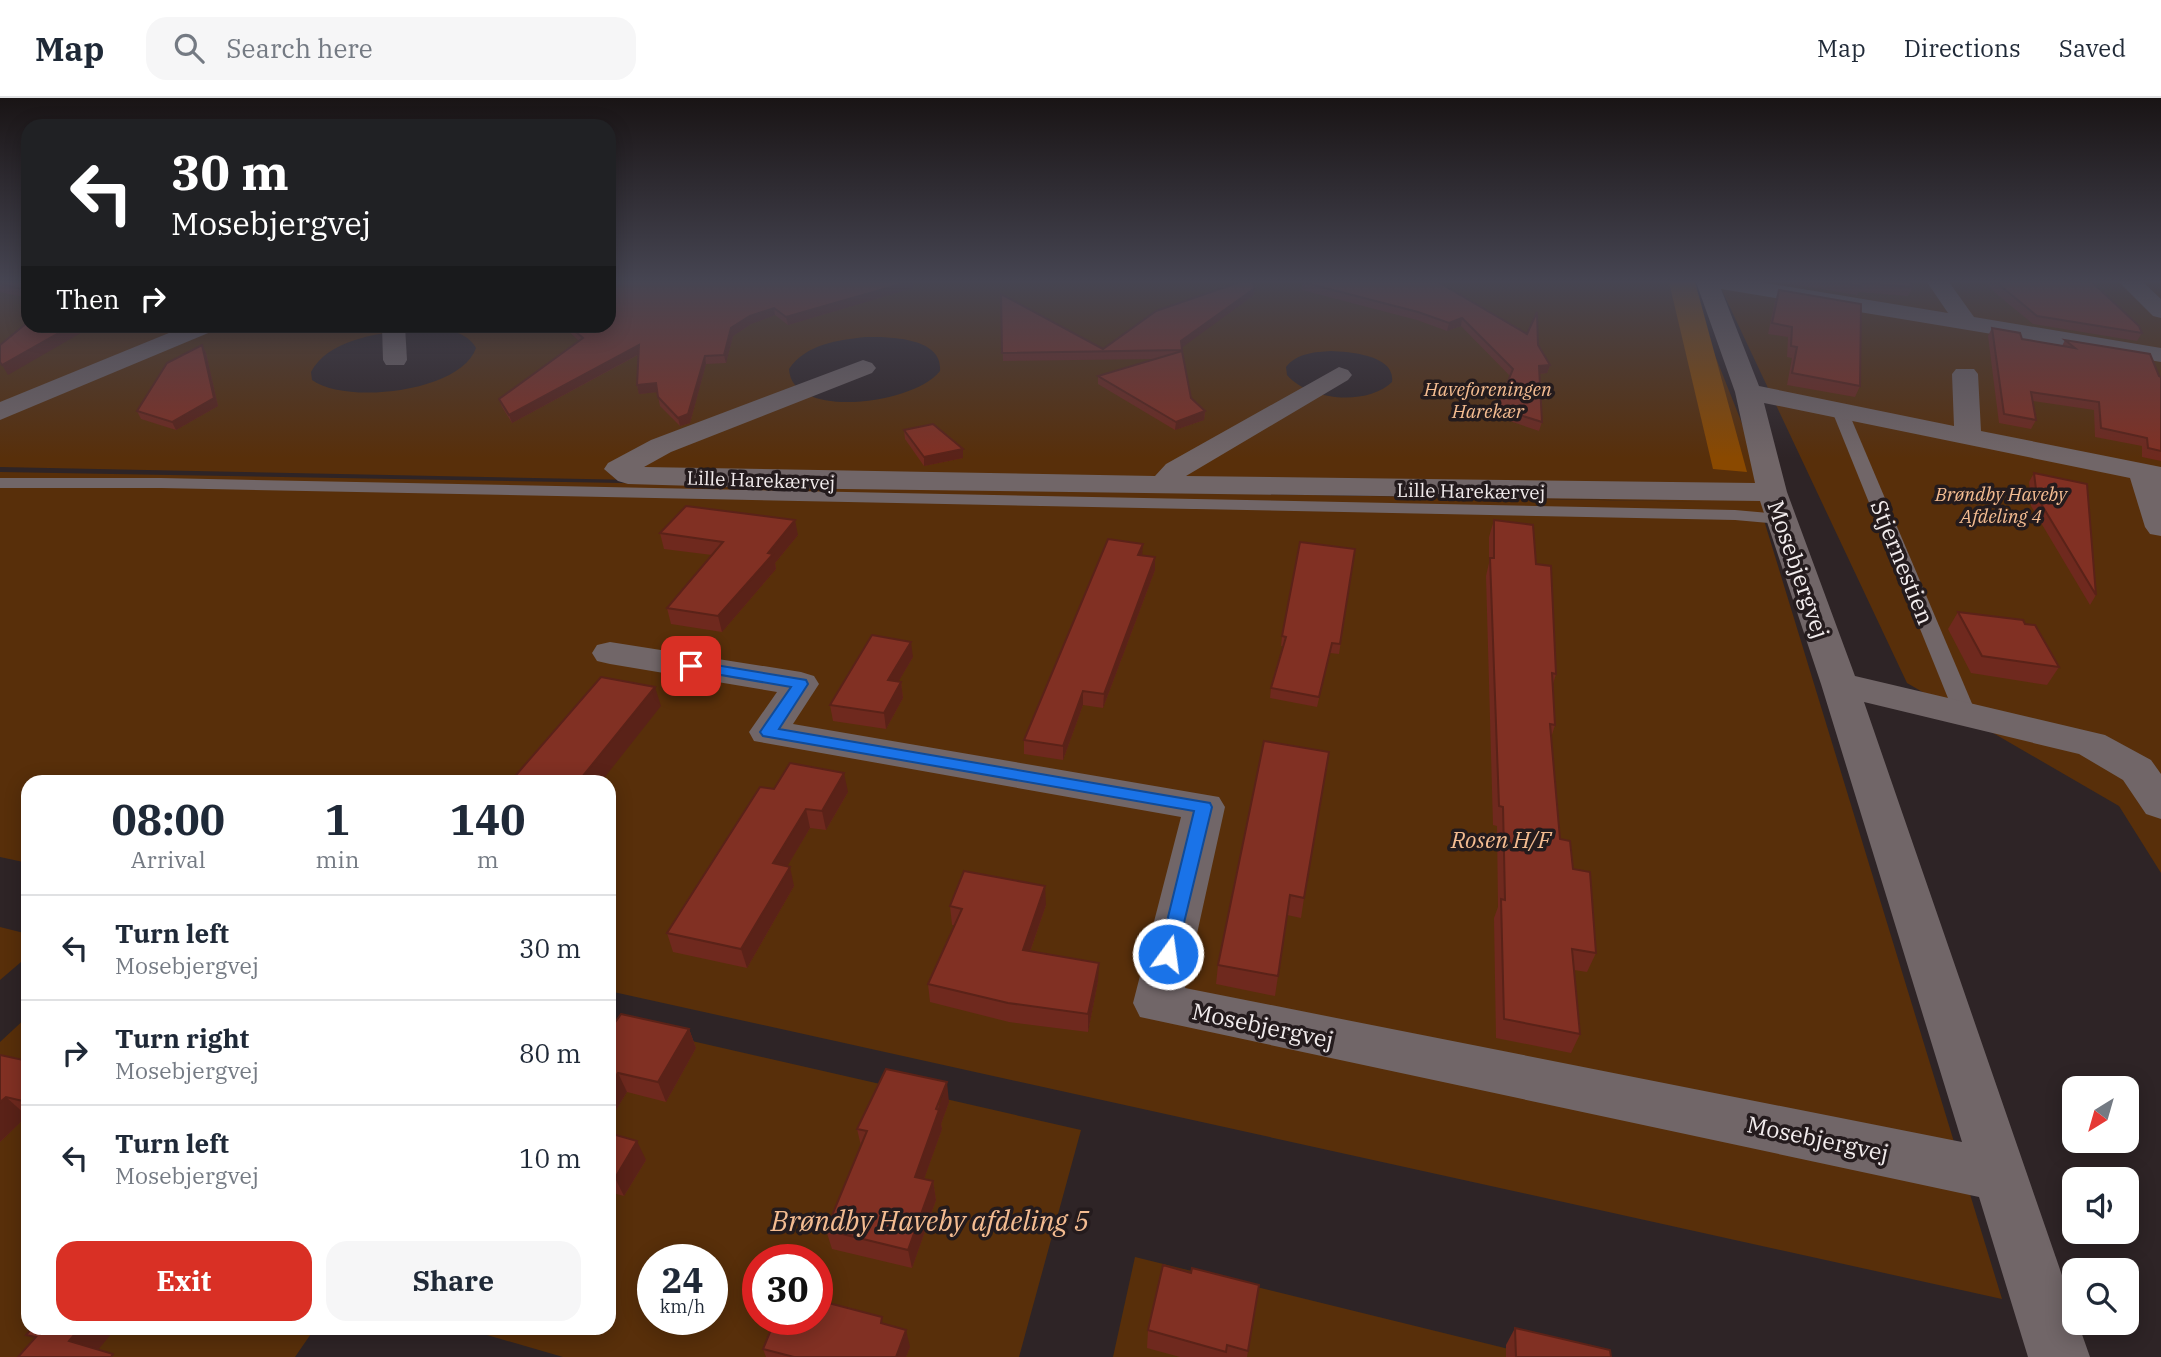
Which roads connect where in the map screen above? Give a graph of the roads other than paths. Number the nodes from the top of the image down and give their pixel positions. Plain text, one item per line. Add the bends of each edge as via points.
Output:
1 (170, 341) edge
2 (394, 341) edge
3 (1729, 341) edge
4 (2077, 341) edge
5 (2161, 355) edge
6 (395, 360) dead end
7 (863, 368) dead end
8 (1339, 374) dead end
9 (1965, 374) dead end
10 (1748, 392) junction
11 (1840, 411) junction
12 (0, 412) edge
13 (1968, 437) junction
14 (2152, 474) edge
15 (0, 483) edge
16 (1171, 485) junction
17 (1777, 505) junction
18 (2161, 527) edge
19 (610, 653) dead end
20 (1839, 684) junction
21 (1965, 713) junction
22 (2161, 804) edge
23 (1999, 1175) junction
24 (2059, 1357) edge

1 - 12 street
2 - 6 street
3 - 10 street, Mosebjergvej
4 - 5 street
7 - 16 street, Lille Harekærvej via 661,446 618,469 628,475 805,482
8 - 16 street via 1176,470 1169,477
9 - 13 street
10 - 11 street
10 - 17 street, Mosebjergvej
11 - 13 street
11 - 21 lane, Stjernestien
13 - 14 street
14 - 18 street
15 - 17 lane via 1721,514
16 - 17 street, Lille Harekærvej via 1623,494
17 - 20 street, Mosebjergvej
19 - 23 street, Mosebjergvej via 801,684 768,732 1204,807 1157,1003
20 - 21 street
20 - 23 street, Mosebjergvej
21 - 22 street via 2091,744 2137,769
23 - 24 street, Mosebjergvej

